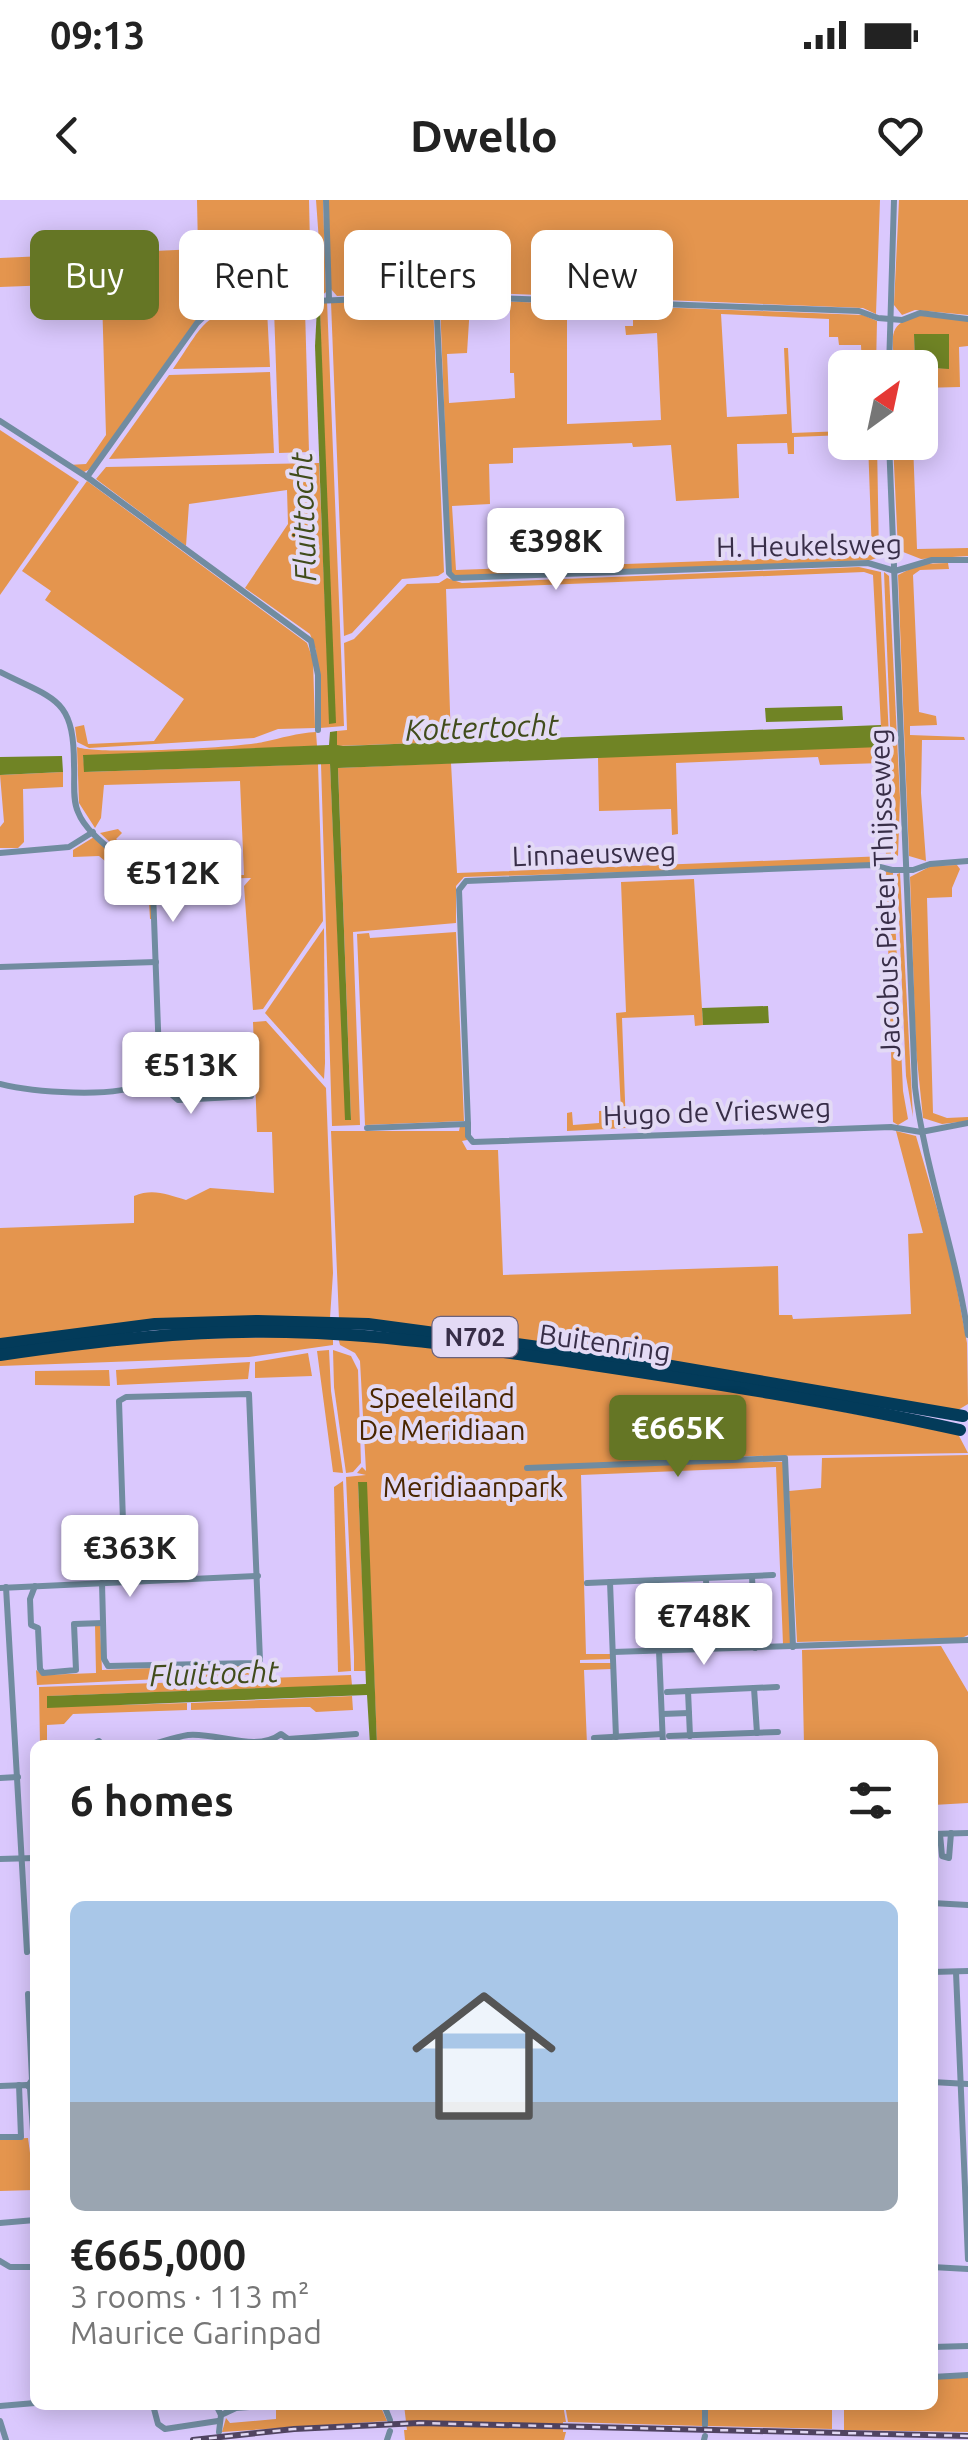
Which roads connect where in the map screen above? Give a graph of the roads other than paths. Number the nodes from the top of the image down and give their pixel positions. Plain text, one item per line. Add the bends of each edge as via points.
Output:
1 (326, 200) edge
2 (894, 200) edge
3 (344, 299) edge
4 (511, 299) edge
5 (329, 300) junction
6 (891, 319) junction
7 (437, 320) edge
8 (968, 320) edge
9 (889, 350) edge
10 (0, 421) edge
11 (890, 460) edge
12 (87, 478) junction
13 (968, 560) edge
14 (894, 571) junction
15 (0, 672) edge
16 (318, 730) dead end
17 (93, 832) junction
18 (0, 853) edge
19 (968, 861) edge
20 (906, 870) junction
21 (156, 962) junction
22 (0, 967) edge
23 (151, 1077) junction
24 (0, 1084) edge
25 (251, 1096) dead end
26 (968, 1123) edge
27 (468, 1124) junction
28 (367, 1128) dead end
29 (921, 1132) junction
30 (468, 1136) joint
31 (968, 1336) edge
32 (0, 1344) edge
33 (0, 1355) edge
34 (965, 1420) edge
35 (526, 1468) dead end
36 (259, 1576) junction
37 (752, 1576) junction
38 (773, 1576) dead end
39 (706, 1578) junction
40 (656, 1580) junction
41 (124, 1582) junction
42 (610, 1582) junction
43 (102, 1583) junction
44 (587, 1583) dead end
45 (35, 1586) junction
46 (3, 1588) edge
47 (103, 1623) junction
48 (968, 1640) edge
49 (793, 1647) junction
50 (754, 1648) junction
51 (708, 1650) junction
52 (659, 1651) junction
53 (613, 1652) junction
54 (777, 1687) dead end
55 (754, 1688) junction
56 (688, 1691) junction
57 (667, 1692) dead end
58 (689, 1713) junction
59 (662, 1714) junction
60 (13, 1730) junction
61 (0, 1732) edge
62 (778, 1732) dead end
63 (757, 1733) junction
64 (356, 1734) dead end
65 (616, 1736) junction
66 (666, 1736) junction
67 (690, 1736) junction
68 (594, 1738) dead end
69 (170, 1740) edge
70 (216, 1740) edge
71 (333, 1740) edge
72 (665, 1740) edge
73 (0, 1778) edge
74 (18, 1778) junction
75 (968, 1832) edge
76 (951, 1833) junction
77 (938, 1834) edge
78 (938, 1842) edge
79 (22, 1858) junction
80 (30, 1858) edge
81 (0, 1859) edge
82 (938, 1903) edge
83 (968, 1905) edge
84 (27, 1952) dead end
85 (968, 1971) edge
86 (938, 1972) edge
87 (956, 1972) junction
88 (28, 1994) dead end
89 (30, 2037) edge
90 (30, 2081) edge
91 (938, 2082) edge
92 (964, 2084) edge
93 (0, 2086) edge
94 (23, 2086) junction
95 (30, 2116) edge
96 (0, 2137) edge
97 (30, 2220) edge
98 (0, 2223) edge
99 (968, 2258) edge
100 (0, 2262) edge
101 (30, 2267) edge
102 (938, 2267) edge
103 (968, 2269) edge
104 (968, 2346) edge
105 (938, 2347) edge
106 (968, 2375) edge
107 (938, 2377) edge
108 (30, 2403) edge
109 (0, 2406) edge
110 (155, 2410) edge
111 (218, 2410) edge
112 (239, 2410) edge
113 (248, 2410) edge
114 (386, 2410) edge
115 (705, 2410) edge
116 (248, 2416) dead end
117 (220, 2418) junction
118 (0, 2420) edge
119 (390, 2420) dead end
120 (705, 2426) dead end
121 (390, 2431) dead end
122 (218, 2432) dead end
123 (6, 2440) edge
124 (387, 2440) edge

1 - 5 street
2 - 6 street
3 - 5 street
4 - 6 street via 858,311
5 - 12 street via 210,308
6 - 8 street via 920,313
6 - 9 street
7 - 14 street, H. Heukelsweg via 448,573 454,578 868,564
10 - 12 street
11 - 14 street, Jacobus Pieter Thijsseweg
12 - 16 street via 311,641
13 - 14 street, H. Heukelsweg via 920,562
14 - 20 street, Jacobus Pieter Thijsseweg
15 - 17 street via 69,715 78,812
17 - 18 street via 70,847
17 - 21 street via 153,890
19 - 20 street, Linnaeusweg
20 - 27 street, Linnaeusweg via 862,865 462,883
20 - 29 street, Jacobus Pieter Thijsseweg
21 - 22 street
21 - 23 street via 159,1056
23 - 24 street via 107,1091
23 - 25 street via 178,1100
26 - 29 street, Hugo de Vriesweg
27 - 28 street
27 - 30 street, Linnaeusweg
29 - 30 street, Hugo de Vriesweg via 891,1126 477,1142
29 - 31 street, Jacobus Pieter Thijsseweg
32 - 34 highway, Buitenring / N702 via 156,1324 368,1324 660,1364
33 - 34 highway, Buitenring / N702 via 194,1333 354,1335
35 - 49 street via 785,1458
36 - 41 street
36 - 41 street via 249,1394 126,1397 117,1406
36 - 47 street via 261,1654 254,1662 115,1668 104,1660
37 - 38 street
37 - 39 street
37 - 50 street
39 - 40 street
39 - 51 street
40 - 42 street
40 - 52 street
41 - 43 street
42 - 44 street
42 - 53 street
43 - 45 street
43 - 47 street
45 - 46 street
45 - 47 street via 31,1625 38,1628 40,1672 73,1672 74,1624
46 - 60 street
48 - 49 street
49 - 50 street
50 - 51 street
51 - 52 street
52 - 53 street
52 - 59 street
53 - 65 street
54 - 55 street
55 - 56 street
55 - 63 street
56 - 57 street
56 - 58 street
58 - 59 street
58 - 67 street
59 - 66 street
60 - 61 street
60 - 74 street
62 - 63 street
63 - 67 street
64 - 71 street via 336,1734
65 - 66 street
65 - 68 street
66 - 67 street
66 - 72 street
69 - 70 street
73 - 74 street
74 - 79 street
75 - 76 street
76 - 77 street
76 - 78 street via 949,1858
79 - 80 street
79 - 81 street
79 - 84 street
82 - 83 street
85 - 87 street
86 - 87 street
87 - 92 street
88 - 89 street
90 - 94 street
91 - 92 street
92 - 99 street
93 - 94 street
94 - 95 street
94 - 96 street via 21,2137
97 - 98 street
100 - 101 street
102 - 103 street
104 - 105 street
106 - 107 street
108 - 109 street
110 - 117 street via 165,2428
111 - 117 street
112 - 117 street
113 - 116 street
114 - 119 street
115 - 120 street
117 - 122 street
118 - 123 street
121 - 124 street

